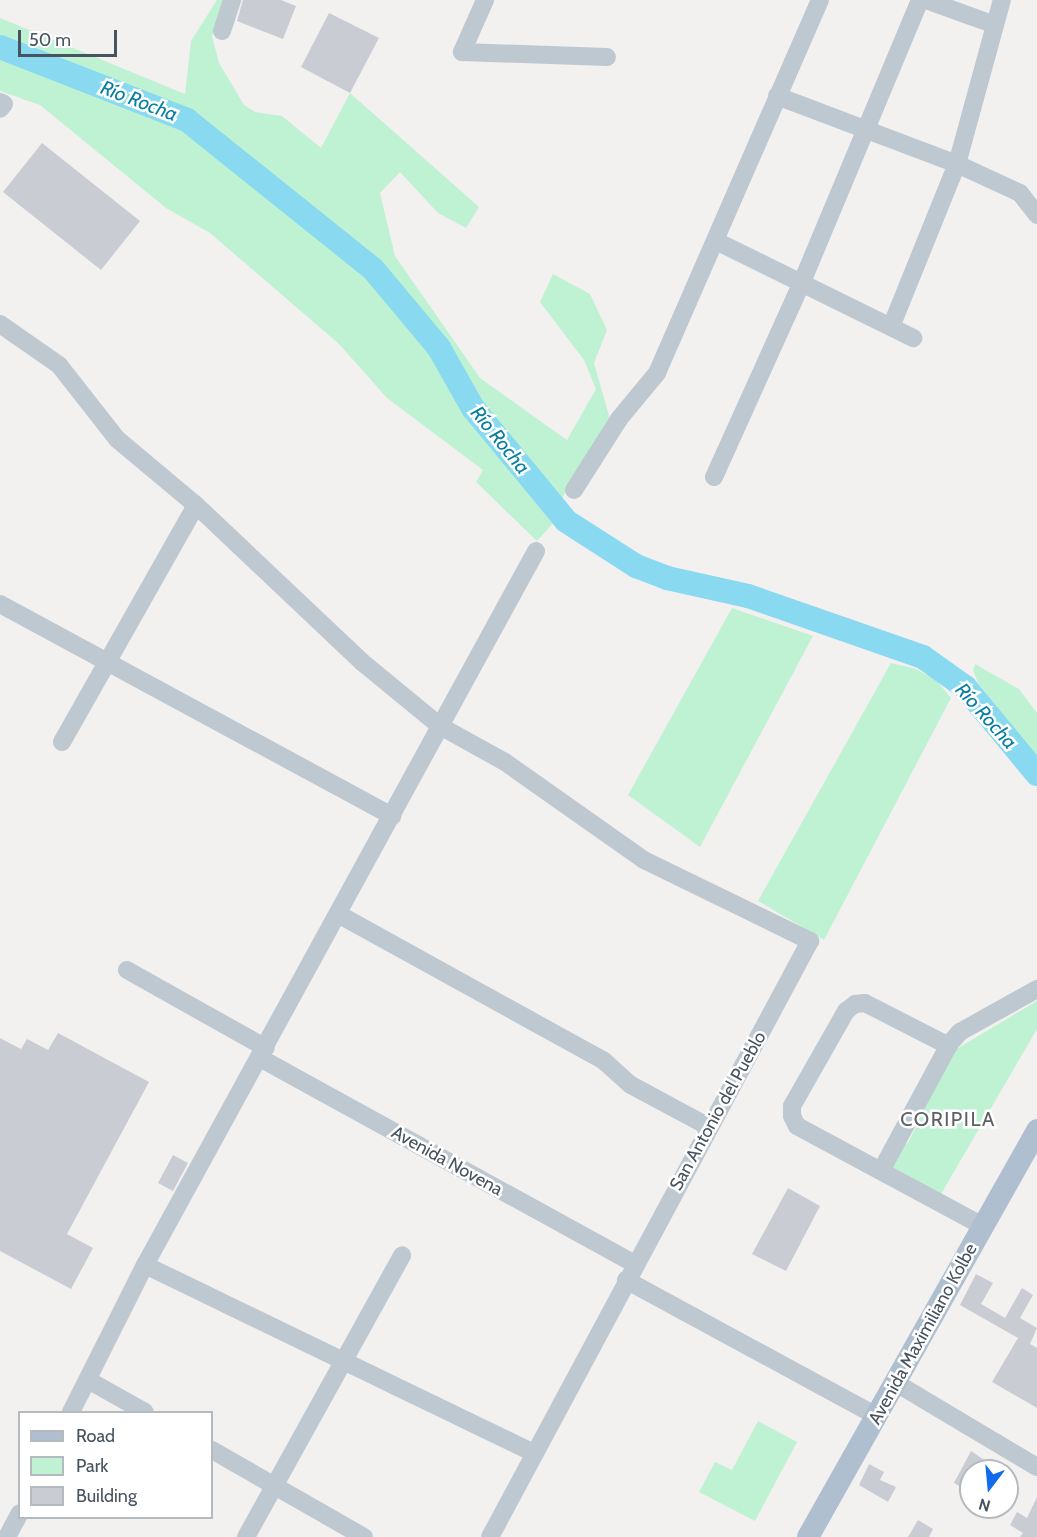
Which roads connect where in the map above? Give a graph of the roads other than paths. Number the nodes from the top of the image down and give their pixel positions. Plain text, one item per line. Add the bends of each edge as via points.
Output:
1 (232, 0) edge
2 (485, 0) edge
3 (820, 0) edge
4 (920, 0) edge
5 (926, 0) edge
6 (1002, 0) edge
7 (995, 25) junction
8 (222, 31) dead end
9 (607, 57) dead end
10 (777, 96) junction
11 (0, 102) edge
12 (0, 109) edge
13 (867, 131) junction
14 (957, 164) junction
15 (1037, 215) edge
16 (716, 242) junction
17 (802, 282) junction
18 (0, 324) edge
19 (891, 327) junction
20 (913, 338) dead end
21 (714, 477) dead end
22 (574, 490) dead end
23 (196, 505) junction
24 (536, 551) dead end
25 (0, 604) edge
26 (108, 662) junction
27 (440, 726) junction
28 (62, 742) dead end
29 (392, 816) junction
30 (338, 914) junction
31 (127, 970) dead end
32 (1037, 989) edge
33 (949, 1046) junction
34 (263, 1053) junction
35 (709, 1127) junction
36 (1037, 1130) edge
37 (881, 1171) junction
38 (983, 1226) junction
39 (402, 1255) dead end
40 (145, 1265) junction
41 (630, 1272) junction
42 (344, 1359) junction
43 (88, 1380) junction
44 (896, 1383) junction
45 (72, 1411) edge
46 (142, 1411) edge
47 (877, 1416) junction
48 (213, 1451) edge
49 (534, 1453) junction
50 (1037, 1467) edge
51 (274, 1486) junction
52 (18, 1516) edge
53 (6, 1532) edge
54 (246, 1537) edge
55 (364, 1537) edge
56 (490, 1537) edge
57 (808, 1537) edge

1 - 8 street
2 - 9 street via 462,52
3 - 10 street
4 - 13 street
5 - 7 street
6 - 7 street
7 - 14 street
10 - 13 street
10 - 16 street
11 - 12 street via 4,104
13 - 14 street
13 - 17 street
14 - 15 street via 1020,193
14 - 19 street
16 - 17 street
16 - 22 street via 657,373 619,419
17 - 19 street
17 - 21 street
18 - 23 street via 59,365 117,439
19 - 20 street
23 - 26 street
23 - 27 street via 362,662
24 - 27 street
25 - 26 street
26 - 28 street
26 - 29 street
27 - 29 street
27 - 35 street, San Antonio del Pueblo via 505,762 644,860 810,941
29 - 30 street
30 - 34 street
30 - 35 street via 604,1061 631,1085
31 - 34 street, Avenida Novena
32 - 33 street via 960,1032
33 - 37 street
33 - 37 street via 865,1003 855,1004 846,1011 792,1106 797,1126
34 - 40 street
34 - 41 street, Avenida Novena
35 - 41 street, San Antonio del Pueblo
36 - 38 main road, Avenida Maximiliano Kolbe
37 - 38 street
38 - 44 main road, Avenida Maximiliano Kolbe
39 - 42 street
40 - 42 street
40 - 43 street
41 - 47 street, Avenida Novena
41 - 49 street, San Antonio del Pueblo
42 - 49 street
42 - 51 street
43 - 45 street
43 - 46 street
44 - 47 main road, Avenida Maximiliano Kolbe
44 - 50 street
47 - 57 main road, Avenida Maximiliano Kolbe
48 - 51 street
49 - 56 street, San Antonio del Pueblo
51 - 54 street
51 - 55 street
52 - 53 street

